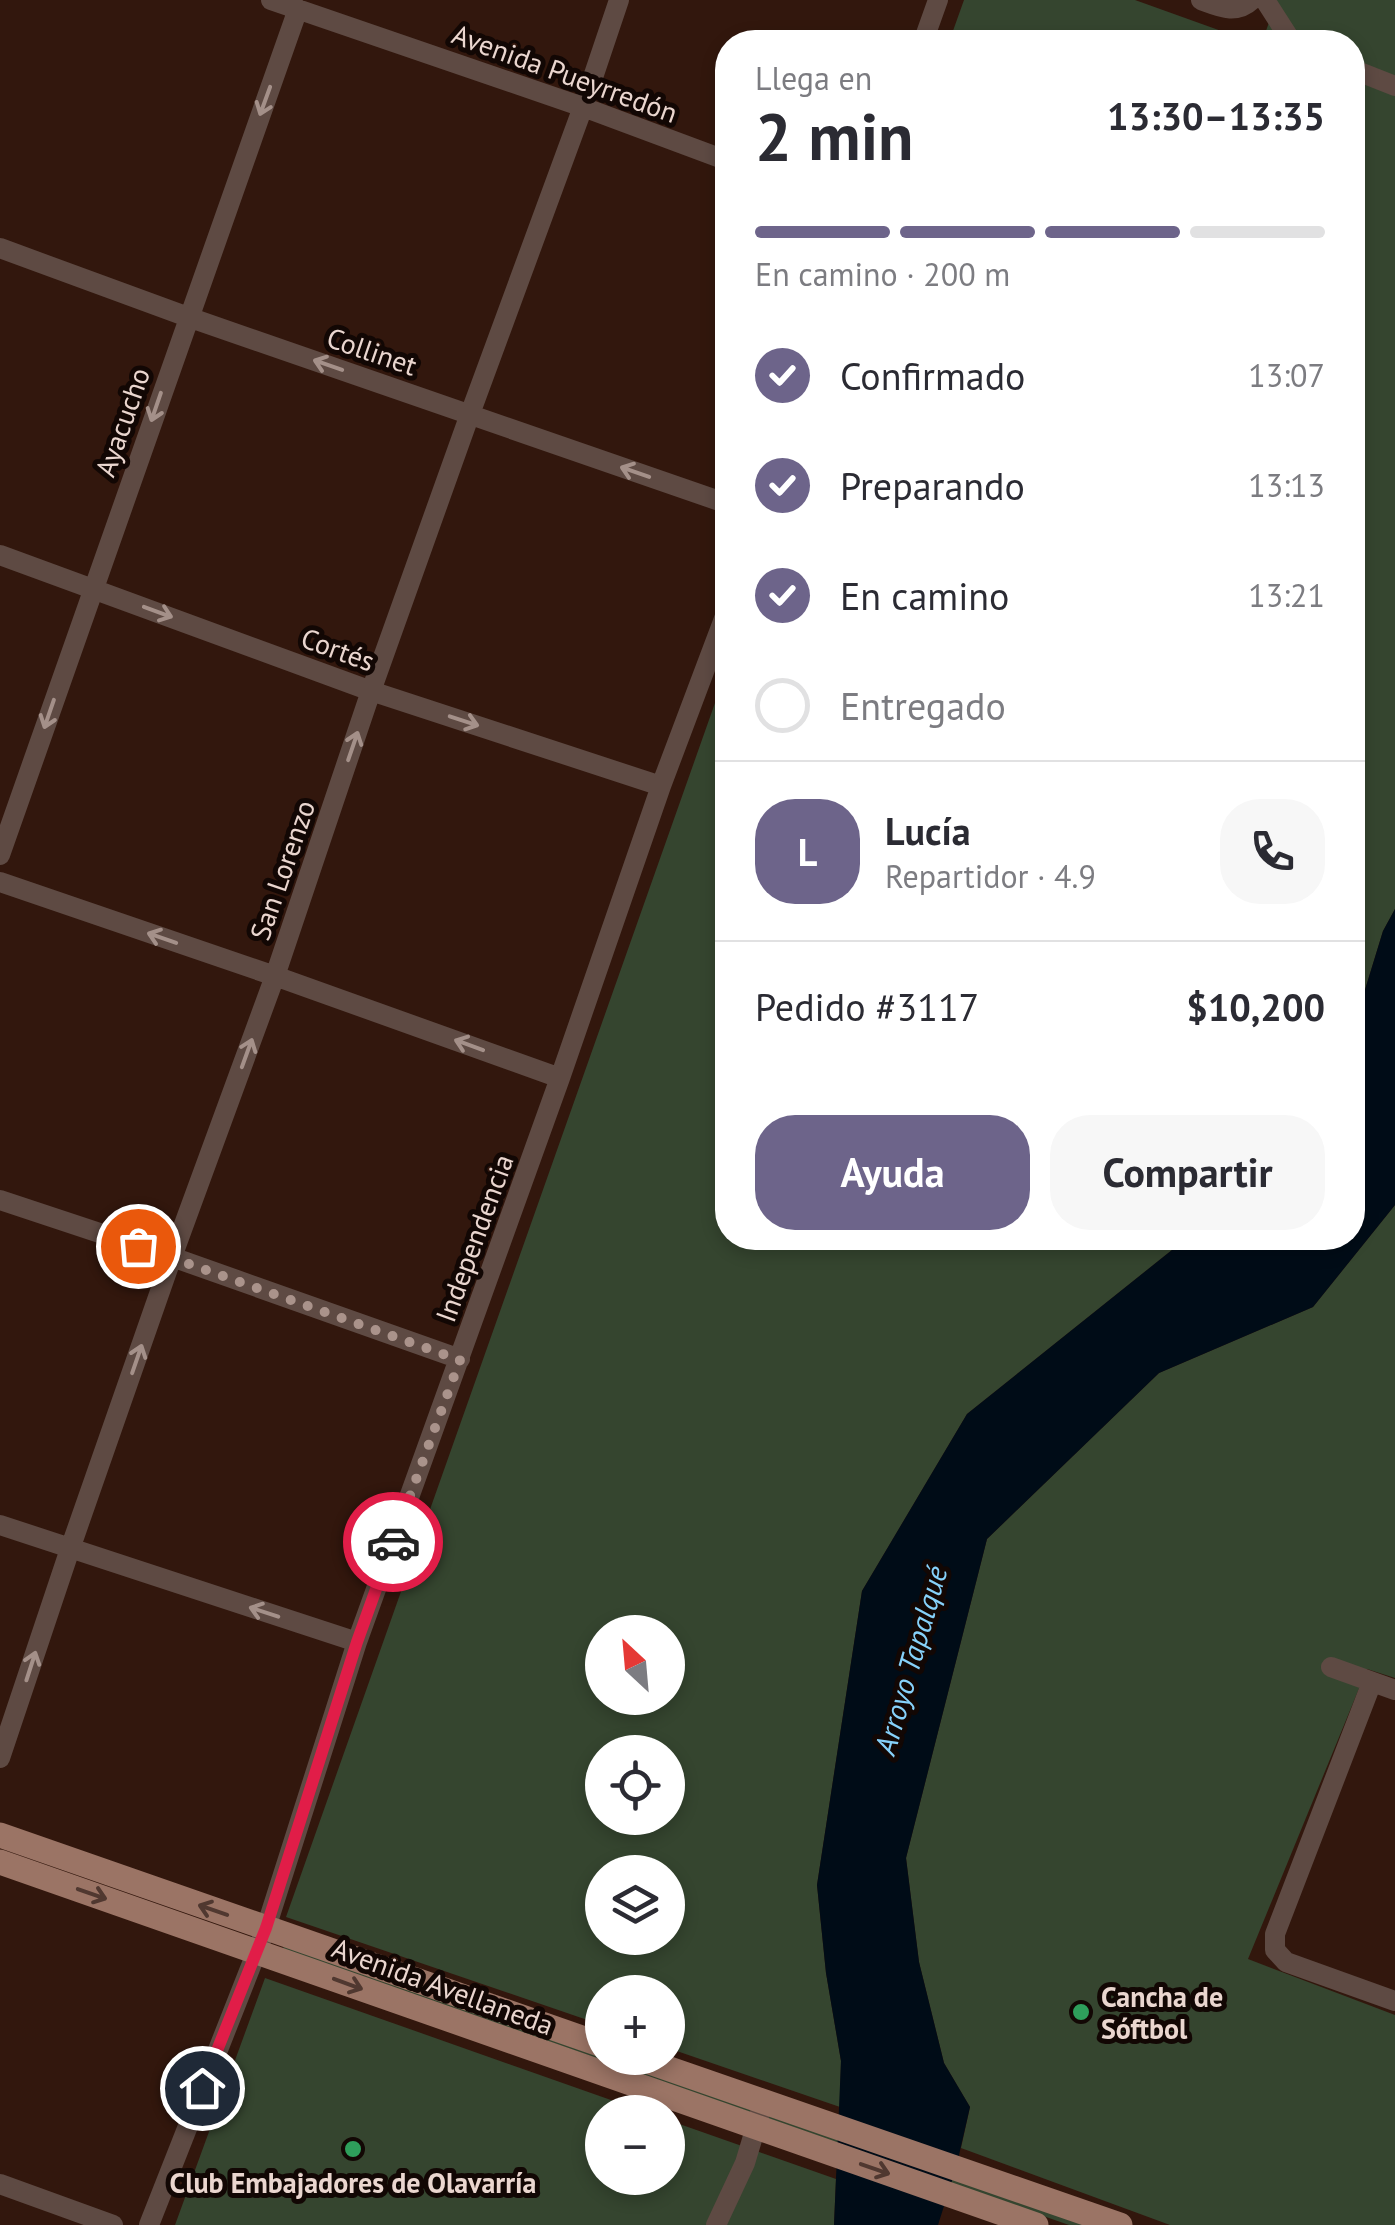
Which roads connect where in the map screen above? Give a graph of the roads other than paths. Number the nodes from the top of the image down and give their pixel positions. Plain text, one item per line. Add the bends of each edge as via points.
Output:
1 (270, 0) edge
2 (619, 0) edge
3 (938, 0) edge
4 (1200, 0) edge
5 (1252, 0) edge
6 (1265, 0) edge
7 (298, 9) junction
8 (927, 30) edge
9 (1284, 30) edge
10 (1365, 74) edge
11 (1395, 86) edge
12 (583, 108) junction
13 (715, 155) edge
14 (0, 248) edge
15 (188, 318) junction
16 (470, 414) junction
17 (715, 499) edge
18 (0, 555) edge
19 (93, 588) junction
20 (715, 643) edge
21 (371, 691) junction
22 (661, 786) junction
23 (0, 855) edge
24 (0, 882) edge
25 (274, 976) junction
26 (560, 1078) junction
27 (0, 1200) edge
28 (172, 1257) junction
29 (460, 1360) junction
30 (0, 1525) edge
31 (70, 1549) junction
32 (357, 1642) junction
33 (1330, 1667) dead end
34 (1372, 1682) junction
35 (1395, 1690) edge
36 (0, 1758) edge
37 (0, 1835) edge
38 (0, 1862) edge
39 (261, 1940) junction
40 (1395, 2001) edge
41 (585, 2040) edge
42 (685, 2074) edge
43 (764, 2101) junction
44 (756, 2128) junction
45 (0, 2184) edge
46 (1026, 2192) junction
47 (1027, 2224) edge
48 (114, 2225) edge
49 (149, 2225) edge
50 (716, 2225) edge
51 (1120, 2225) edge

1 - 7 street, Avenida Pueyrredón
2 - 12 street, San Lorenzo
3 - 8 street
4 - 5 street via 1230,10
6 - 9 street
7 - 12 street, Avenida Pueyrredón
7 -> 15 street, Ayacucho
10 - 11 street
12 - 13 street, Avenida Pueyrredón
12 - 16 street, San Lorenzo
14 - 15 street, Collinet
16 -> 15 street, Collinet
15 -> 19 street, Ayacucho
17 -> 16 street, Collinet
16 - 21 street, San Lorenzo
18 - 19 street, Cortés
19 -> 21 street, Cortés
19 -> 23 street, Ayacucho
20 - 22 street, Independencia
21 -> 22 street, Cortés
25 -> 21 street, San Lorenzo
22 - 26 street, Independencia
25 -> 24 street
26 -> 25 street
28 -> 25 street, San Lorenzo
26 - 29 street, Independencia
27 - 28 street
28 - 29 street
31 -> 28 street, San Lorenzo
29 - 32 street, Independencia
30 - 31 street
32 -> 31 street
36 -> 31 street, San Lorenzo
32 - 39 street, Independencia
33 - 34 street
34 - 35 street
34 - 40 street via 1275,1934 1276,1950 1286,1962
39 -> 37 main road, Avenida Avellaneda
38 -> 39 main road, Avenida Avellaneda
39 - 41 main road, Avenida Avellaneda
39 -> 44 main road, Avenida Avellaneda
39 - 49 street, Independencia
42 - 43 main road
43 - 44 street
43 - 46 main road
44 -> 47 main road, Avenida Avellaneda
44 - 50 street
45 - 48 street
46 - 47 street
46 - 51 main road

